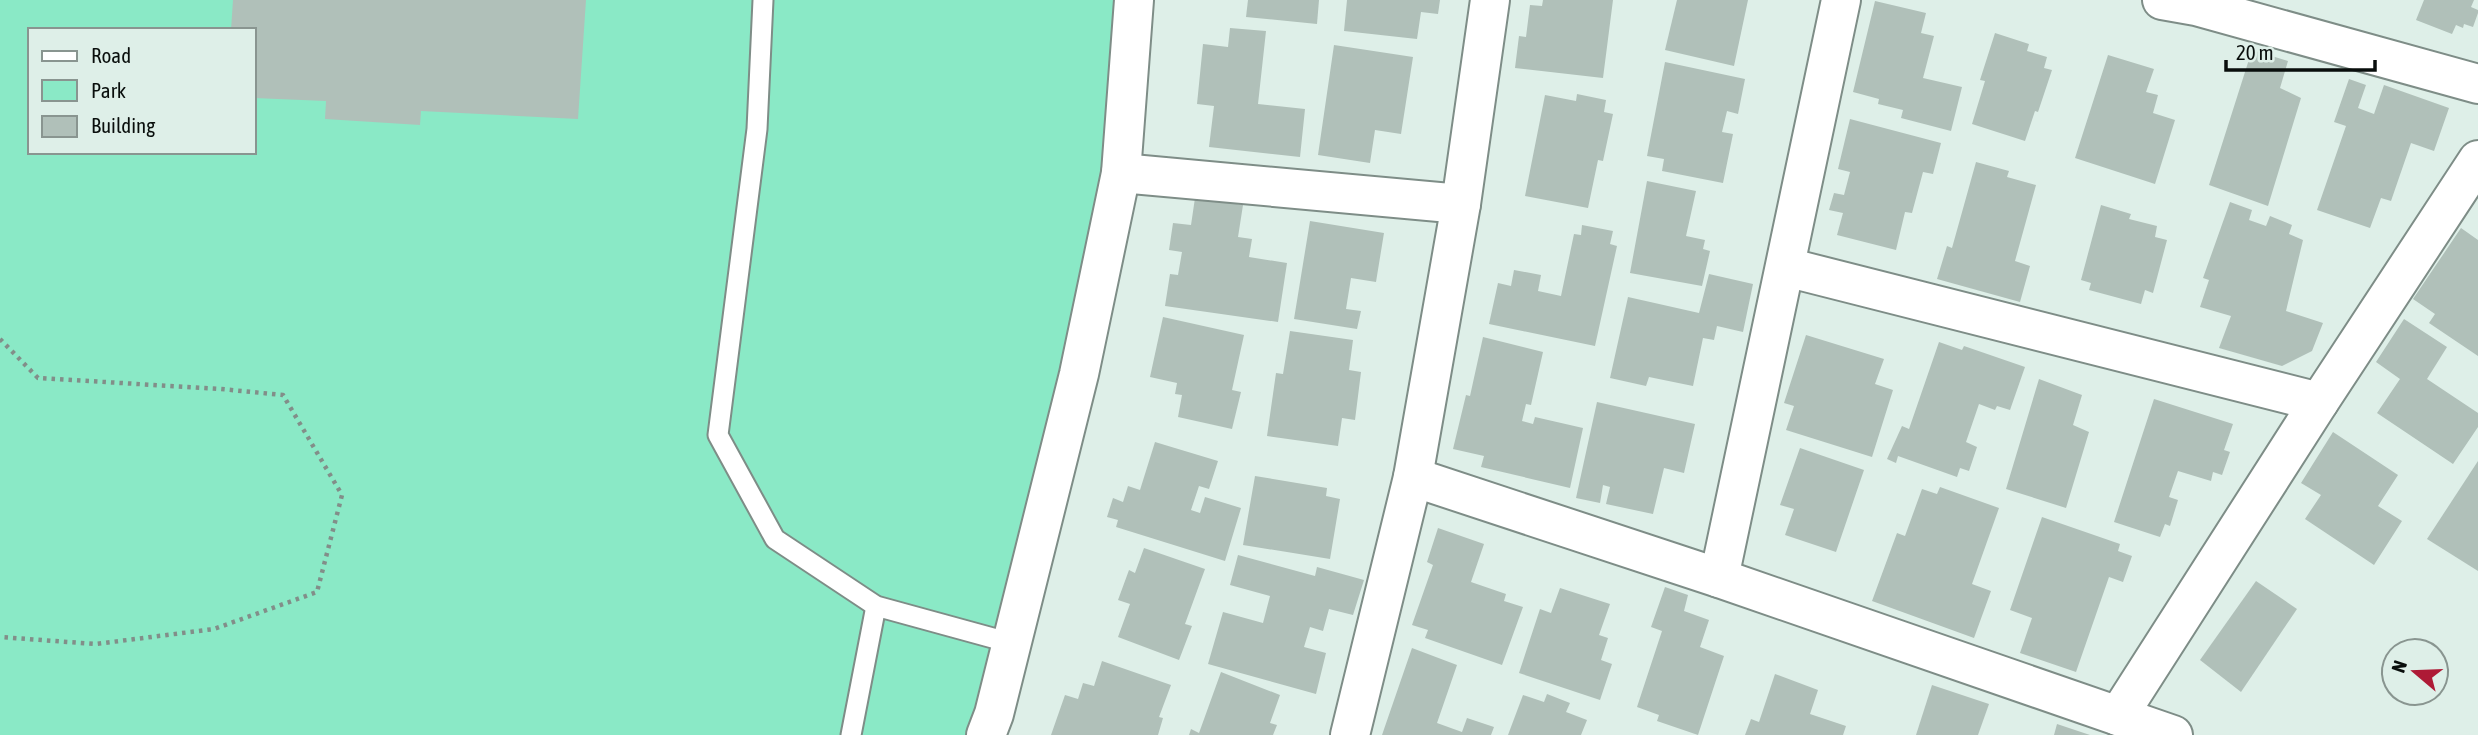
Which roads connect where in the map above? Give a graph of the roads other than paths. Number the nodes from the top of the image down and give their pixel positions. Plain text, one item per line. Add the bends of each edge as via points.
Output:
1 (763, 0) edge
2 (1134, 0) edge
3 (1490, 0) edge
4 (1841, 0) edge
5 (2162, 0) edge
6 (2246, 9) edge
7 (2478, 84) edge
8 (2478, 160) edge
9 (1121, 173) junction
10 (1461, 204) junction
11 (1786, 267) junction
12 (2319, 402) junction
13 (1413, 477) junction
14 (1720, 578) junction
15 (876, 606) junction
16 (1011, 643) junction
17 (2118, 716) junction
18 (851, 735) edge
19 (986, 735) edge
20 (1350, 735) edge
21 (2172, 735) edge

1 - 15 lane via 757,129 718,436 775,539
2 - 9 street
3 - 10 street
4 - 11 street
5 - 6 street
6 - 7 street
8 - 12 street
9 - 10 street
9 - 16 street via 1079,374
10 - 13 street
11 - 12 street
11 - 14 street
12 - 17 street
13 - 14 street
13 - 20 street
14 - 17 street
15 - 16 lane
15 - 18 lane
16 - 19 street
17 - 21 street

